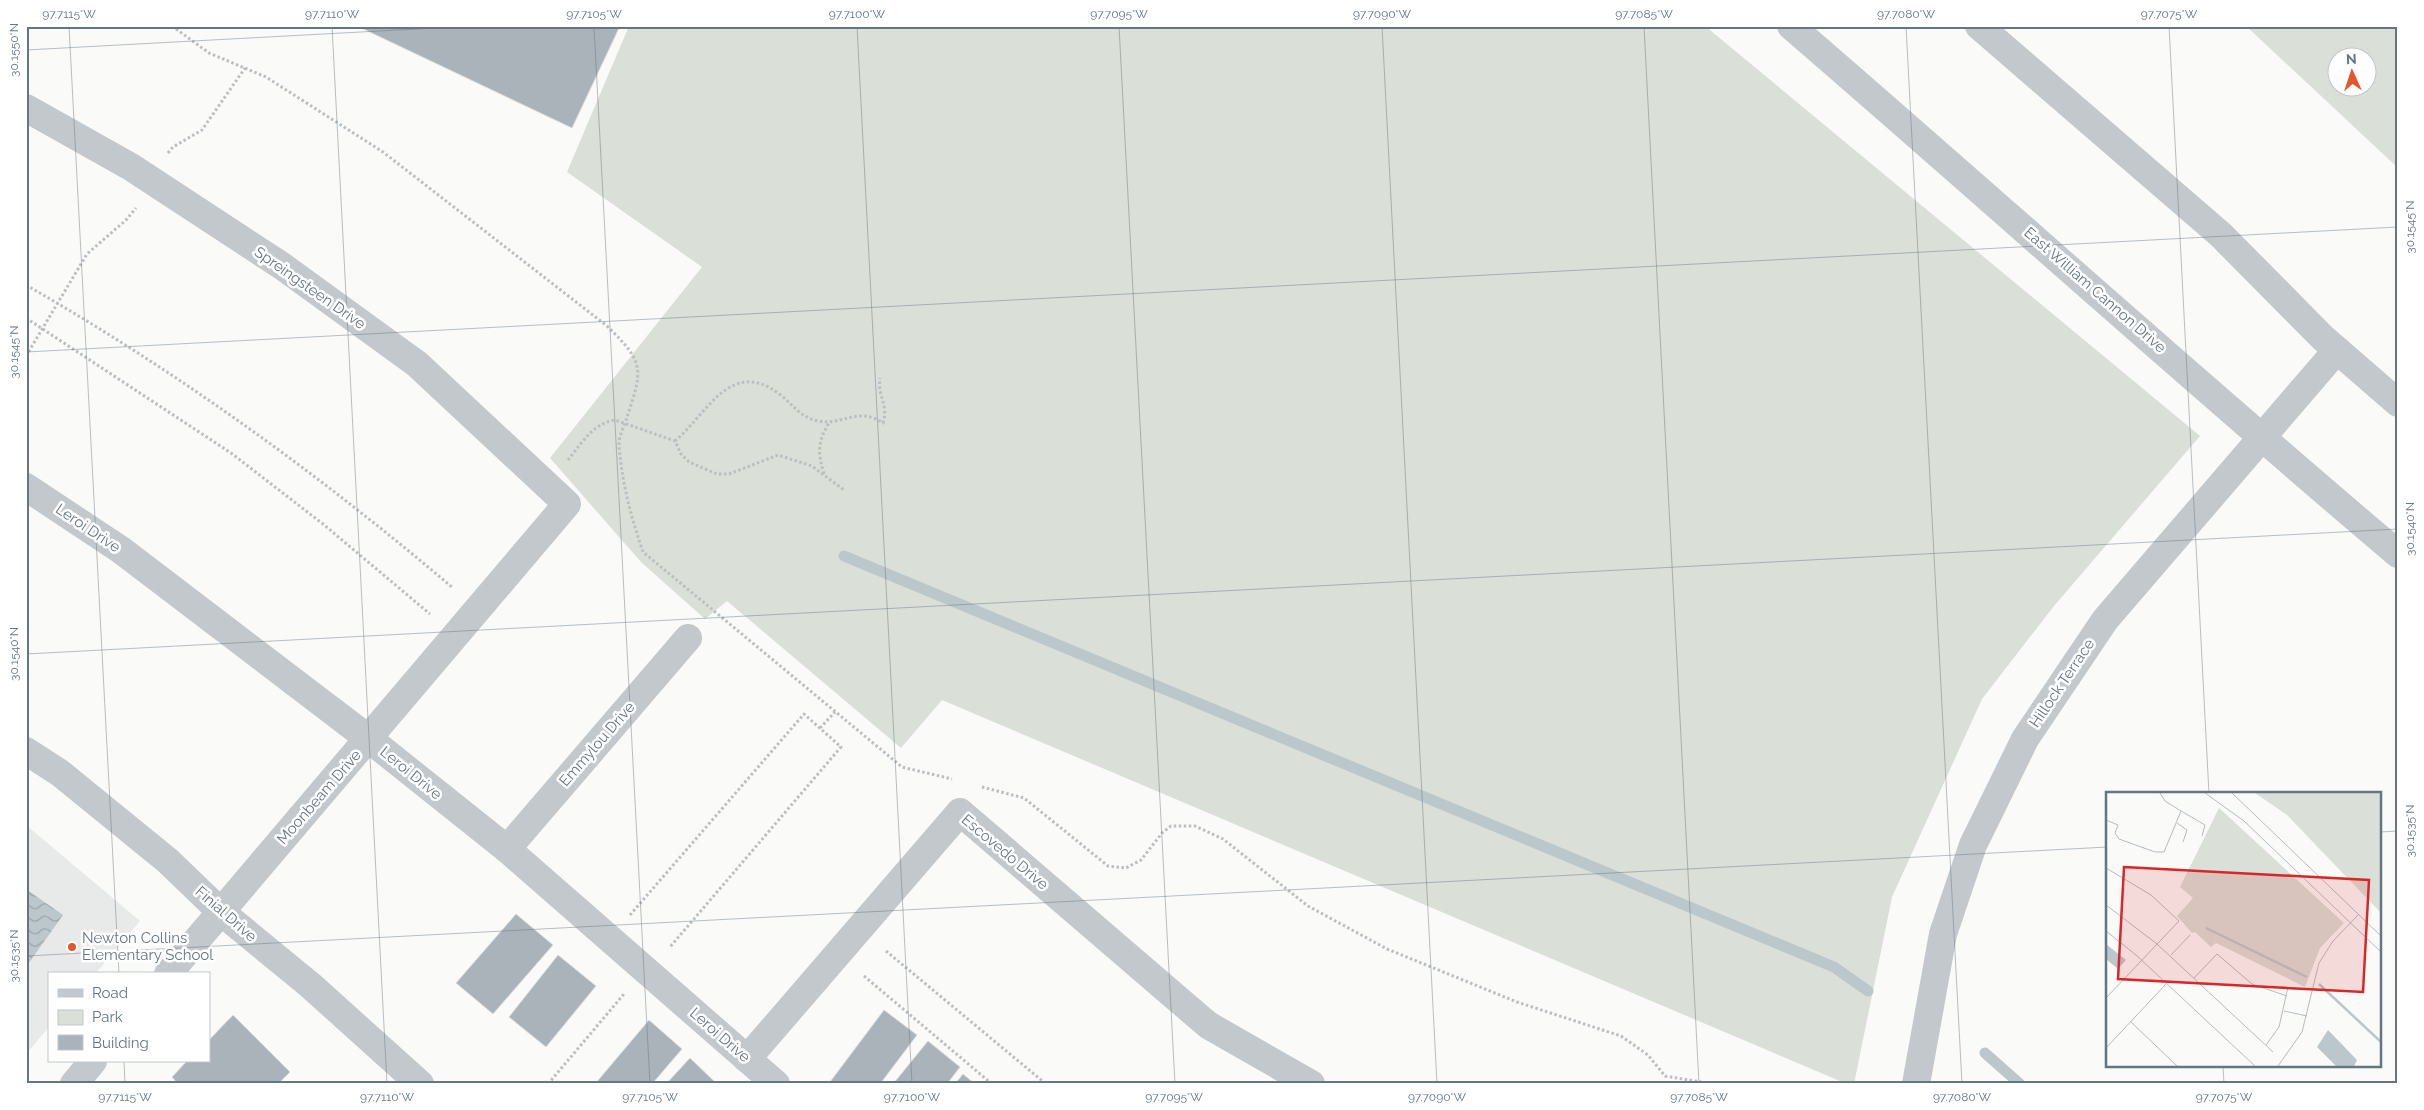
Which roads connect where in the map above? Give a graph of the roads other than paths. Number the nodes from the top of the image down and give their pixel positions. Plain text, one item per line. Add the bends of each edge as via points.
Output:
1 (1791, 26) edge
2 (1979, 26) edge
3 (26, 108) edge
4 (2337, 350) junction
5 (2398, 403) edge
6 (2260, 438) junction
7 (26, 487) edge
8 (567, 504) joint
9 (2398, 554) edge
10 (688, 638) dead end
11 (369, 739) junction
12 (26, 751) edge
13 (507, 850) junction
14 (221, 912) junction
15 (170, 972) edge
16 (747, 1059) junction
17 (92, 1062) edge
18 (74, 1084) edge
19 (420, 1084) edge
20 (776, 1084) edge
21 (1311, 1084) edge
22 (1916, 1084) edge

1 - 6 street, East William Cannon Drive via 2181,365
2 - 4 street via 2221,235
3 - 8 street, Spreingsteen Drive via 131,167 274,260 417,364
4 - 5 street
4 - 6 street, Hillock Terrace
6 - 9 street, East William Cannon Drive
6 - 22 street, Hillock Terrace via 2106,620 2025,738 1973,845 1943,934
7 - 11 street, Leroi Drive via 121,550
8 - 11 street, Moonbeam Drive
10 - 13 street, Emmylou Drive
11 - 13 street, Leroi Drive
11 - 14 street, Moonbeam Drive
12 - 14 street, Finial Drive via 60,773 168,861
13 - 16 street, Leroi Drive
14 - 15 street, Moonbeam Drive
14 - 19 street, Finial Drive
16 - 20 street, Leroi Drive
16 - 21 street, Escovedo Drive via 960,812 1208,1025
17 - 18 street

